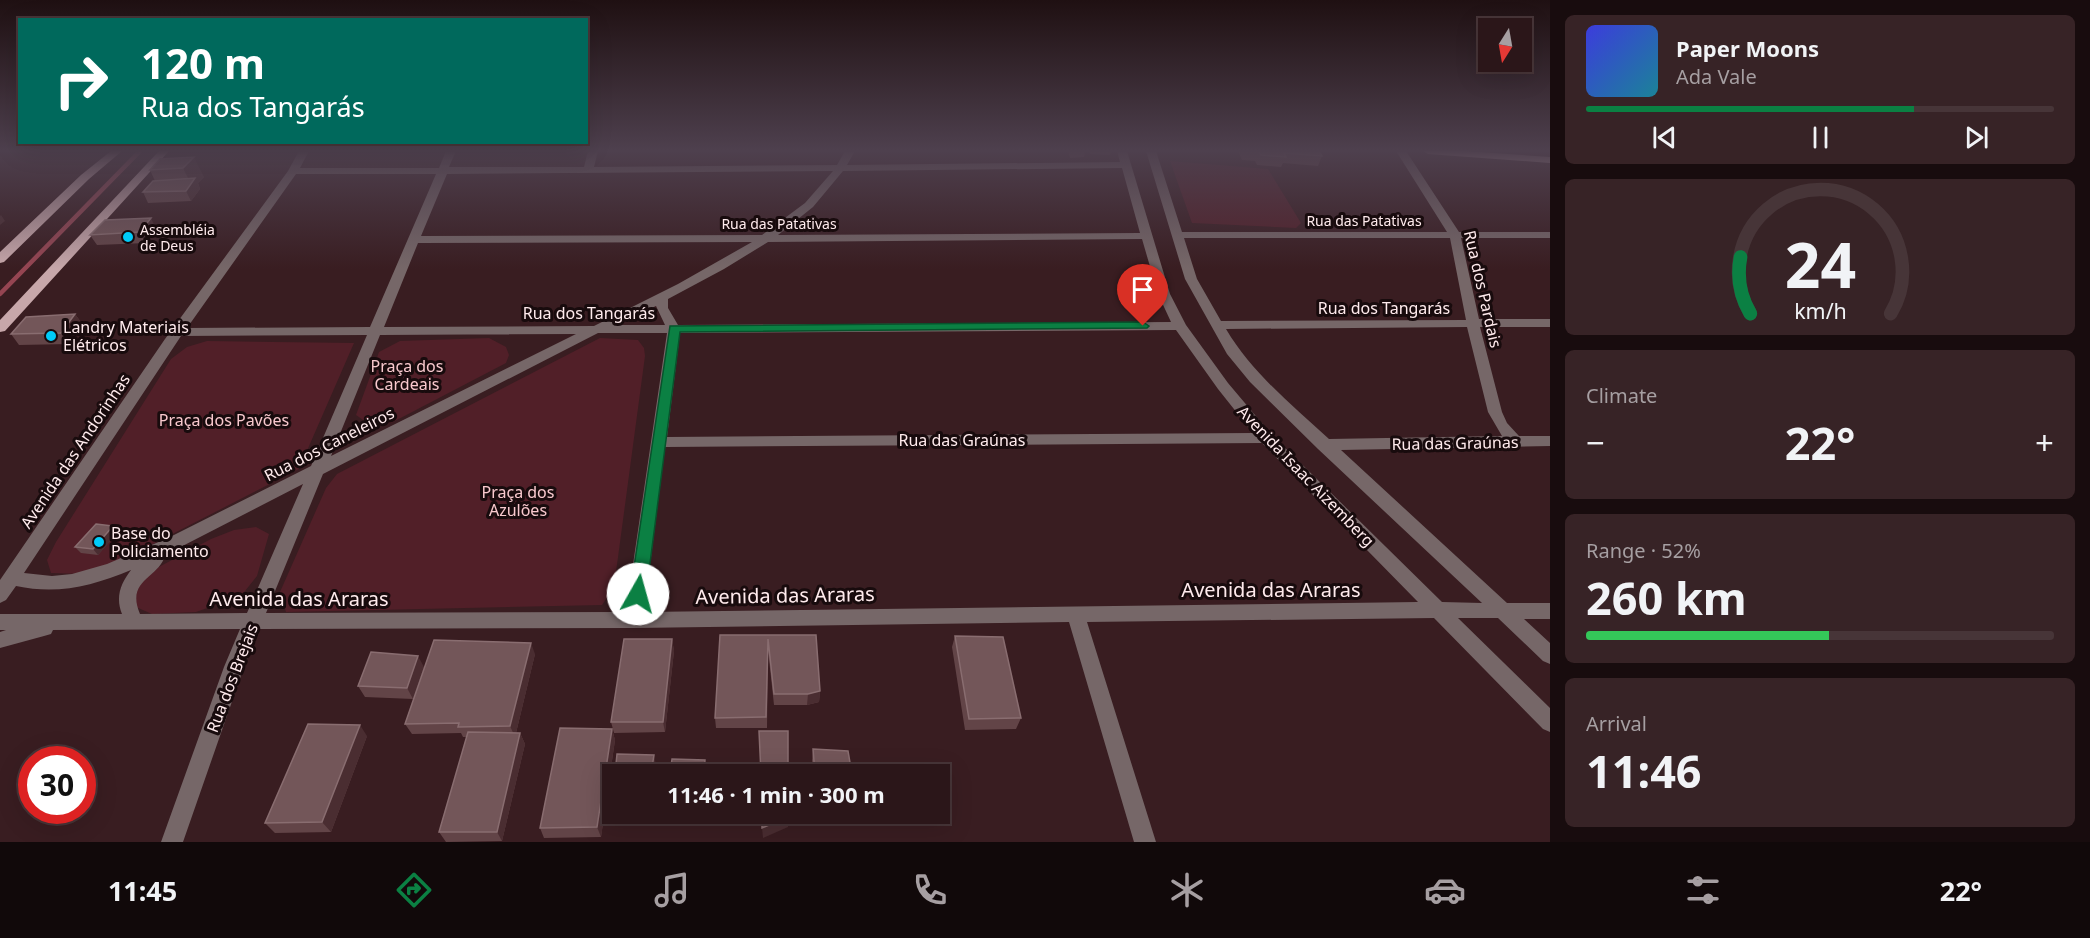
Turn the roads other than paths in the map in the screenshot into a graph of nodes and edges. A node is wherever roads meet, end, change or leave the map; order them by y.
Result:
1 (71, 190) edge
2 (128, 190) edge
3 (279, 190) edge
4 (435, 190) edge
5 (823, 190) edge
6 (1133, 190) edge
7 (1163, 190) edge
8 (1426, 190) edge
9 (1177, 235) junction
10 (1455, 235) junction
11 (1550, 235) edge
12 (1146, 236) junction
13 (766, 238) junction
14 (413, 240) junction
15 (0, 259) edge
16 (662, 296) junction
17 (1550, 323) edge
18 (1473, 324) junction
19 (1217, 325) junction
20 (1180, 326) junction
21 (0, 328) edge
22 (595, 329) junction
23 (674, 329) junction
24 (377, 330) junction
25 (178, 332) junction
26 (1266, 438) junction
27 (1550, 441) edge
28 (658, 442) junction
29 (1515, 442) junction
30 (1323, 445) junction
31 (317, 470) junction
32 (165, 549) junction
33 (12, 578) junction
34 (0, 595) edge
35 (1436, 610) junction
36 (1503, 611) junction
37 (1550, 611) edge
38 (1075, 613) junction
39 (134, 620) junction
40 (254, 620) junction
41 (634, 620) junction
42 (82, 621) junction
43 (0, 622) edge
44 (0, 640) edge
45 (1550, 655) edge
46 (1550, 722) edge
47 (172, 842) edge
48 (1145, 842) edge

1 - 15 main road
2 - 21 main road
3 - 25 street, Avenida das Andorinhas
4 - 14 street, Rua dos Brejais
5 - 13 street, Rua dos Caneleiros
6 - 12 street, Avenida Isaac Aizemberg
7 - 9 street, Avenida Isaac Aizemberg
8 - 10 street, Rua dos Pardais
9 - 10 street, Rua das Patativas
9 - 19 street, Avenida Isaac Aizemberg
10 - 11 street, Rua das Patativas
10 - 18 street, Rua dos Pardais
12 - 13 street, Rua das Patativas
12 - 20 street, Avenida Isaac Aizemberg
13 - 14 street, Rua das Patativas
13 - 16 street, Rua dos Caneleiros
14 - 24 street, Rua dos Brejais
16 - 22 street, Rua dos Caneleiros
16 - 23 street
17 - 18 street, Rua dos Tangarás
18 - 19 street, Rua dos Tangarás
18 - 29 street, Rua dos Pardais
19 - 30 street, Avenida Isaac Aizemberg
20 - 23 street, Rua dos Tangarás
20 - 26 street, Avenida Isaac Aizemberg
22 - 23 street, Rua dos Tangarás
22 - 24 street, Rua dos Tangarás
22 - 31 street, Rua dos Caneleiros
23 - 28 street
24 - 25 street, Rua dos Tangarás
24 - 31 street, Rua dos Brejais
25 - 33 street, Avenida das Andorinhas
26 - 28 street, Rua das Graúnas
26 - 35 street, Avenida Isaac Aizemberg
27 - 29 street, Rua das Graúnas
28 - 41 street
29 - 30 street, Rua das Graúnas
30 - 36 street, Avenida Isaac Aizemberg
31 - 32 street, Rua dos Caneleiros
31 - 40 street, Rua dos Brejais
32 - 33 street, Rua dos Caneleiros
32 - 39 street
33 - 34 street, Avenida das Andorinhas
35 - 36 street, Avenida das Araras
35 - 38 street, Avenida das Araras
35 - 46 street, Avenida Isaac Aizemberg
36 - 37 street
36 - 45 street, Avenida Isaac Aizemberg
38 - 41 street, Avenida das Araras
38 - 48 street
39 - 40 street, Avenida das Araras
39 - 42 street, Avenida das Araras
40 - 41 street, Avenida das Araras
40 - 47 street, Rua dos Brejais
42 - 43 street, Avenida das Araras
42 - 44 street, Avenida das Araras

